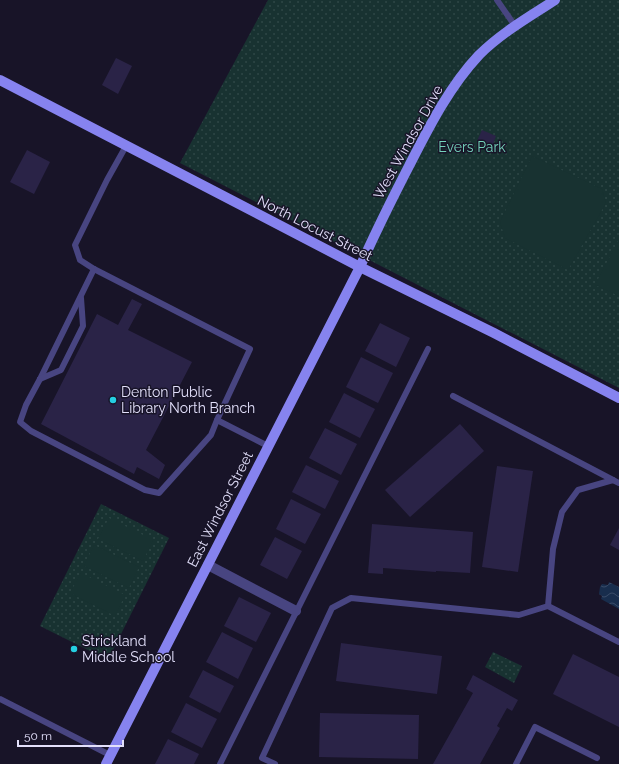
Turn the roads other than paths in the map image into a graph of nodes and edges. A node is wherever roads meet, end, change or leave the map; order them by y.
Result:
1 (497, 0) edge
2 (555, 0) edge
3 (515, 26) junction
4 (0, 80) edge
5 (126, 146) junction
6 (360, 267) junction
7 (94, 269) junction
8 (81, 297) junction
9 (428, 349) dead end
10 (40, 378) junction
11 (453, 396) dead end
12 (619, 398) edge
13 (217, 420) junction
14 (268, 446) junction
15 (616, 482) edge
16 (208, 565) junction
17 (548, 606) junction
18 (296, 611) junction
19 (619, 642) edge
20 (0, 698) edge
21 (597, 758) dead end
22 (108, 759) edge
23 (220, 764) edge
24 (275, 764) edge
25 (516, 764) edge

1 - 3 lane
2 - 3 street, West Windsor Drive
3 - 6 street, West Windsor Drive
4 - 5 street, North Locust Street
5 - 6 street, North Locust Street
5 - 7 lane
6 - 12 street, North Locust Street
6 - 14 street, East Windsor Street
7 - 8 lane
7 - 13 lane
8 - 10 lane
8 - 10 lane
9 - 18 lane
10 - 13 lane
11 - 15 lane
13 - 14 lane
14 - 16 street, East Windsor Street
15 - 17 lane
16 - 18 street
16 - 22 street, East Windsor Street
17 - 19 lane
17 - 24 lane
18 - 23 lane
20 - 22 lane
21 - 25 lane

